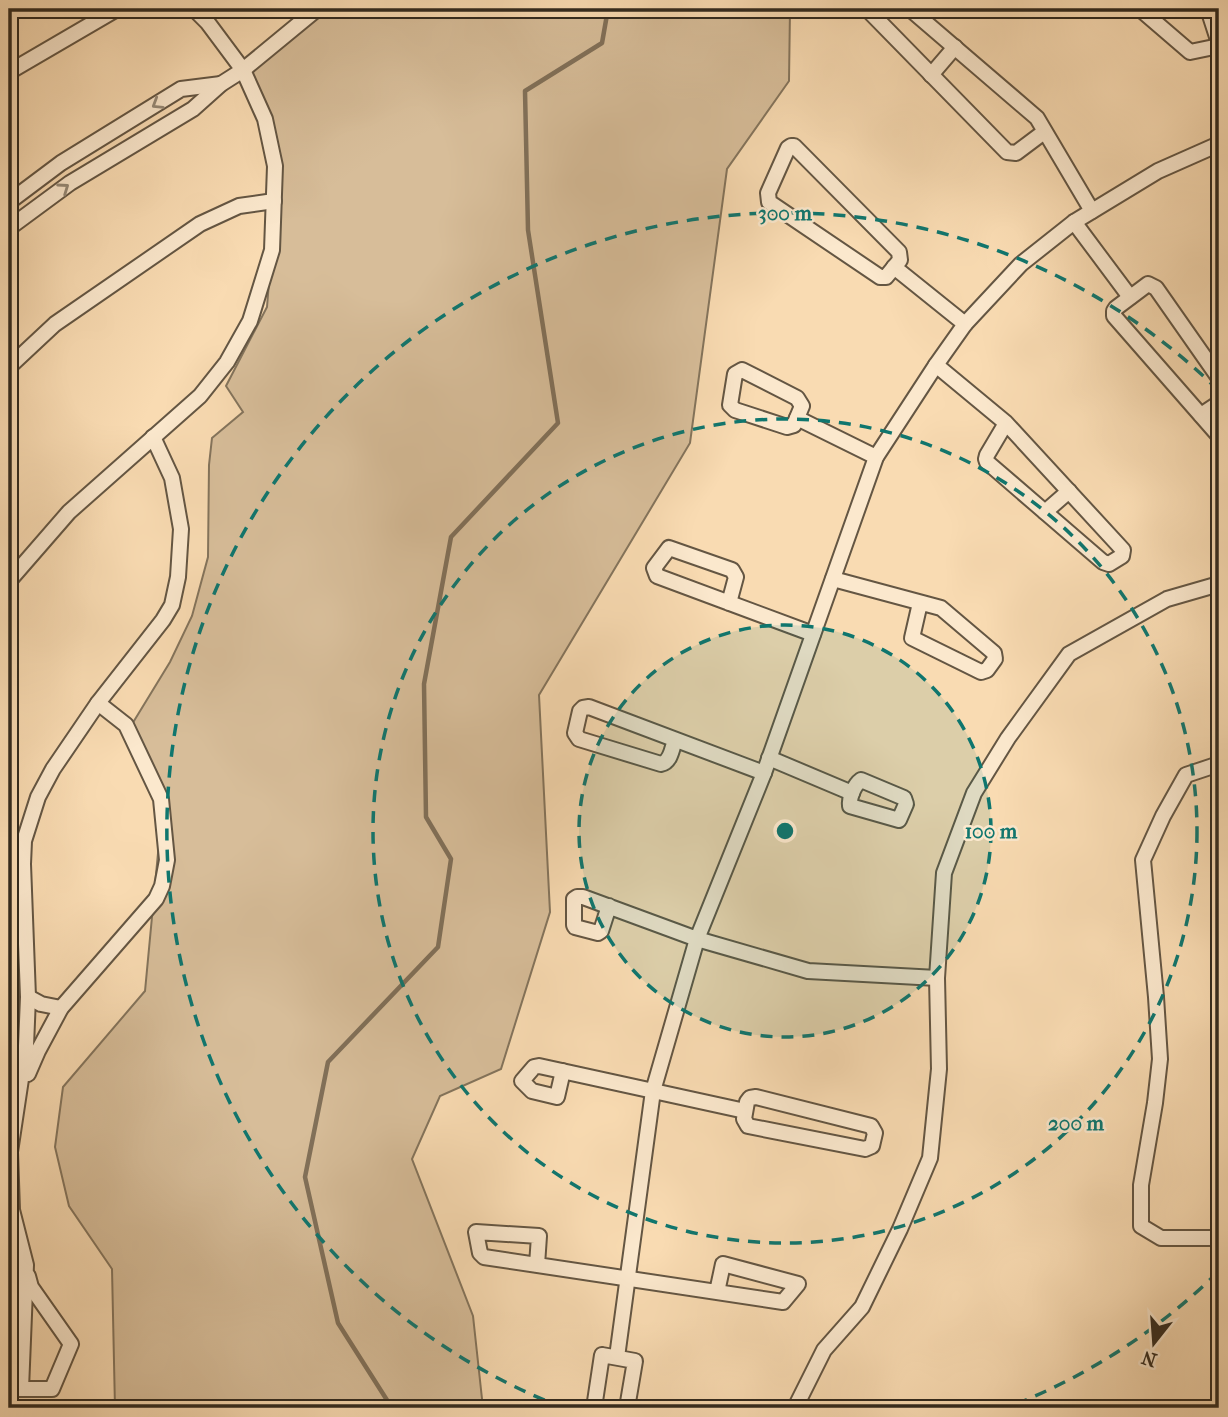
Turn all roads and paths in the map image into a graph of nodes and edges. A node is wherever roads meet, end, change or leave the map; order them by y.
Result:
1 (117, 9) edge
2 (194, 9) edge
3 (317, 9) edge
4 (867, 9) edge
5 (911, 9) edge
6 (1140, 9) edge
7 (1208, 9) edge
8 (1219, 44) edge
9 (955, 47) junction
10 (243, 70) junction
11 (9, 72) edge
12 (932, 75) junction
13 (221, 84) junction
14 (1044, 132) junction
15 (1219, 144) edge
16 (274, 201) junction
17 (9, 202) edge
18 (1092, 211) junction
19 (1074, 222) junction
20 (9, 228) edge
21 (894, 267) junction
22 (1130, 297) junction
23 (965, 324) junction
24 (936, 365) junction
25 (9, 367) edge
26 (1219, 378) edge
27 (1219, 403) edge
28 (1201, 415) junction
29 (797, 418) junction
30 (1006, 423) junction
31 (1219, 436) edge
32 (153, 437) junction
33 (876, 457) junction
34 (1069, 491) junction
35 (1045, 512) junction
36 (833, 579) junction
37 (9, 582) edge
38 (1219, 584) edge
39 (729, 603) junction
40 (920, 603) junction
41 (813, 634) junction
42 (98, 703) junction
43 (675, 740) junction
44 (1219, 764) edge
45 (766, 765) junction
46 (852, 793) dead end
47 (609, 906) dead end
48 (697, 939) junction
49 (937, 978) junction
50 (28, 997) junction
51 (61, 1008) junction
52 (563, 1071) dead end
53 (653, 1091) junction
54 (20, 1095) junction
55 (745, 1111) junction
56 (1219, 1238) edge
57 (26, 1265) junction
58 (537, 1265) dead end
59 (629, 1278) junction
60 (718, 1292) junction
61 (617, 1357) junction
62 (15, 1389) edge
63 (594, 1408) edge
64 (627, 1408) edge
65 (795, 1408) edge

1 - 11 street
2 - 10 street
3 - 10 street
4 - 12 street
5 - 9 street
6 - 8 street
7 - 8 street
9 - 12 street
9 - 14 street
10 - 13 street
10 - 16 street
12 - 14 street
13 -> 17 street
20 -> 13 street
14 - 18 street
15 - 18 street
16 - 25 street
16 - 32 street
18 - 19 street
19 - 22 street
19 - 23 street
21 - 21 street
21 - 23 street
22 - 26 street
22 - 28 street
23 - 24 street
24 - 30 street
24 - 33 street
27 - 28 street
28 - 31 street
29 - 29 street
29 - 33 street
30 - 34 street
30 - 35 street
32 - 37 street
32 - 42 street
33 - 36 street
34 - 35 street
34 - 35 street
36 - 40 street
36 - 41 street
38 - 49 street
39 - 39 street
39 - 41 street
40 - 40 street
41 - 45 street
42 - 50 street
42 - 51 street
43 - 43 street
43 - 45 street
44 - 56 street
45 - 46 street
45 - 48 street
47 - 48 street
48 - 49 street
48 - 53 street
49 - 65 street
50 - 51 street
50 - 54 street
51 - 54 street
52 - 53 street
53 - 55 street
53 - 59 street
54 - 57 street
55 - 55 street
57 - 62 street
57 - 62 street
58 - 59 street
59 - 60 street
59 - 61 street
60 - 60 street
61 - 63 street
61 - 64 street

